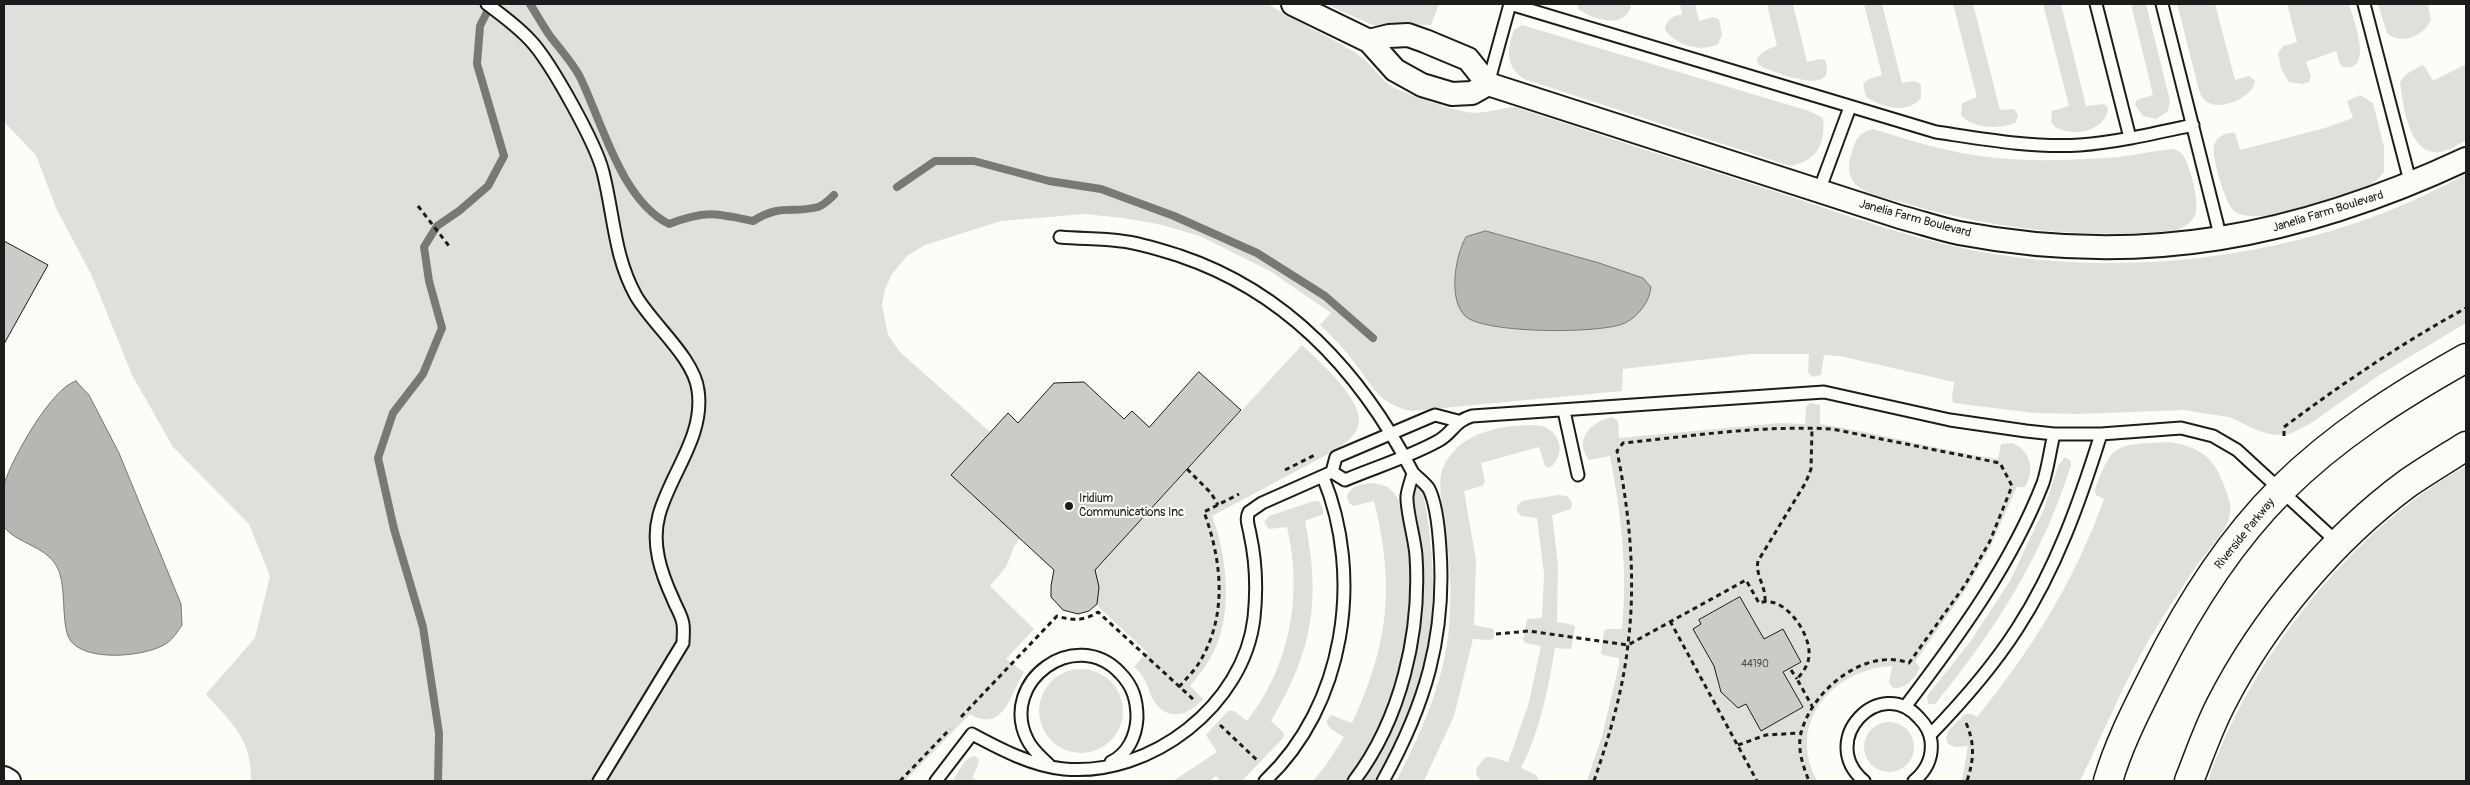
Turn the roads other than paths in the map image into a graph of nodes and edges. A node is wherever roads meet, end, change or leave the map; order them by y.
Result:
1 (487, 4) edge
2 (1294, 4) edge
3 (2096, 4) edge
4 (2162, 4) edge
5 (2364, 4) edge
6 (1369, 41) junction
7 (1488, 84) junction
8 (1850, 107) junction
9 (2193, 126) junction
10 (2130, 138) junction
11 (2466, 159) edge
12 (2411, 185) junction
13 (1819, 191) junction
14 (1060, 238) dead end
15 (2222, 239) junction
16 (2466, 358) edge
17 (1564, 411) junction
18 (1458, 421) junction
19 (1389, 433) junction
20 (2054, 434) junction
21 (2101, 434) junction
22 (2466, 446) edge
23 (1403, 456) junction
24 (1413, 473) junction
25 (1328, 474) junction
26 (1578, 475) dead end
27 (2281, 490) junction
28 (2338, 543) junction
29 (1905, 707) junction
30 (1930, 734) junction
31 (1050, 767) junction
32 (1101, 767) junction
33 (1082, 769) junction
34 (4, 778) edge
35 (1269, 778) edge
36 (10, 781) edge
37 (599, 781) edge
38 (936, 781) edge
39 (1082, 781) edge
40 (1354, 781) edge
41 (1382, 781) edge
42 (1864, 781) edge
43 (1914, 781) edge
44 (2108, 781) edge
45 (2188, 781) edge

1 - 37 lane
2 - 6 street
3 - 10 lane
4 - 9 lane
5 - 12 lane
6 - 7 street
6 - 7 street
7 - 8 lane
7 - 13 street, Janelia Farm Boulevard
8 - 10 lane
8 - 13 lane
9 - 10 lane
9 - 15 lane
11 - 12 street, Janelia Farm Boulevard
12 - 15 street, Janelia Farm Boulevard
13 - 15 street, Janelia Farm Boulevard
14 - 19 lane
16 - 27 main road, Riverside Parkway
17 - 18 lane
17 - 20 lane
17 - 26 lane
18 - 19 lane
18 - 23 lane
19 - 23 lane
19 - 25 lane
20 - 21 lane
20 - 29 lane
21 - 27 lane
21 - 30 lane
22 - 28 main road
23 - 24 lane
23 - 25 lane
24 - 40 lane
24 - 41 lane
25 - 32 lane
25 - 35 lane
27 - 28 lane
27 - 44 main road, Riverside Parkway
28 - 45 main road
29 - 30 lane
29 - 42 lane
30 - 43 lane
31 - 32 lane
31 - 33 lane
31 - 38 lane
32 - 33 lane
33 - 39 lane
34 - 36 street

